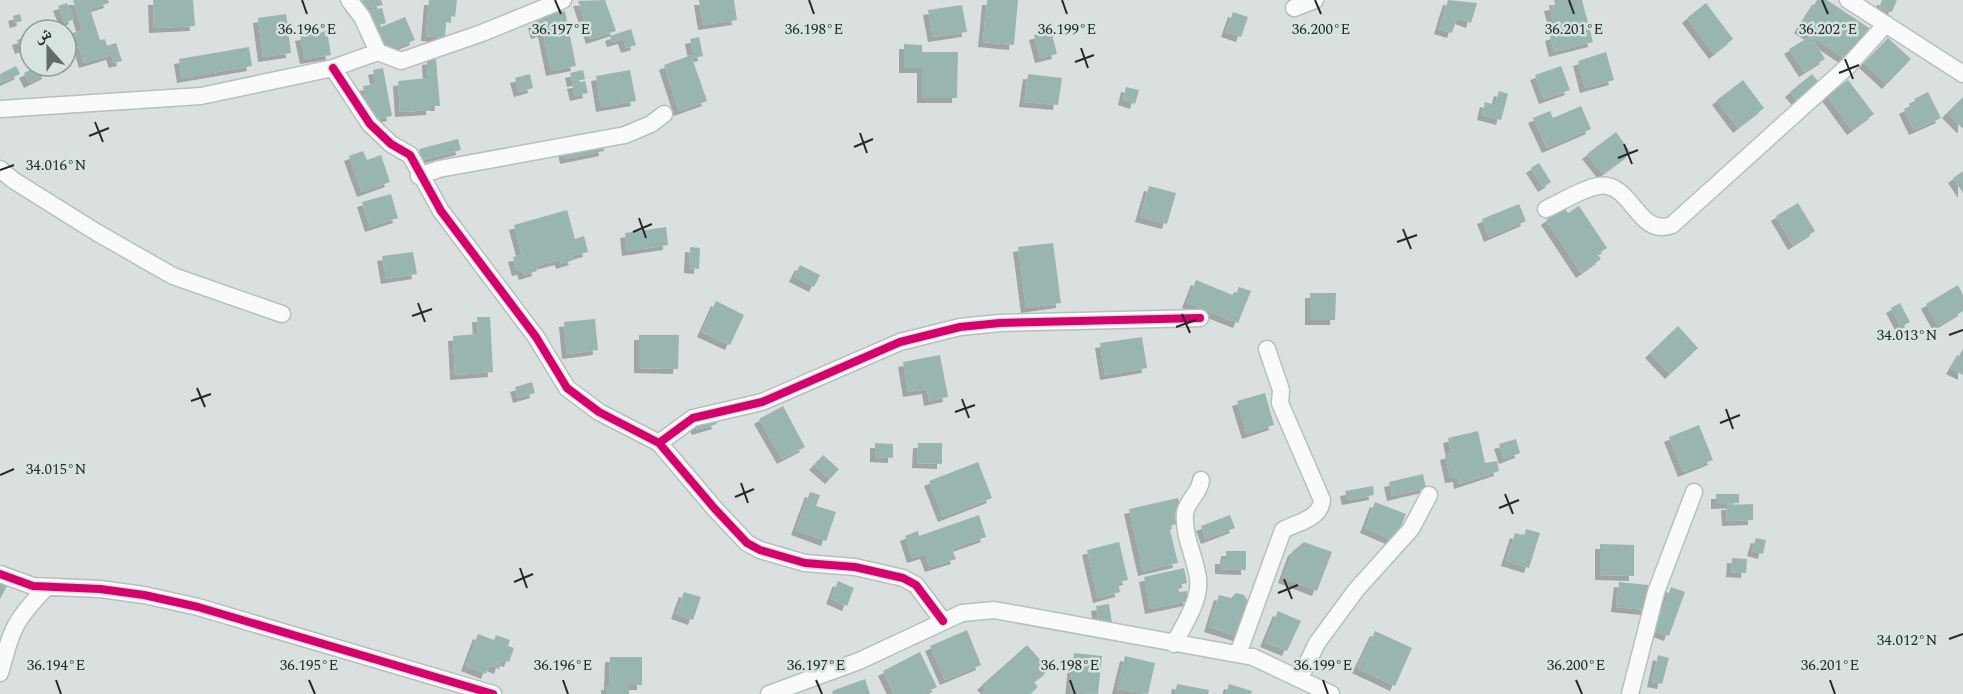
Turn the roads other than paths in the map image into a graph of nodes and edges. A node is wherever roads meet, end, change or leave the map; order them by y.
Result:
1 (349, 0) edge
2 (563, 0) edge
3 (1315, 0) edge
4 (1848, 0) edge
5 (1294, 8) dead end
6 (1886, 24) junction
7 (378, 52) junction
8 (333, 68) junction
9 (1963, 74) edge
10 (0, 109) edge
11 (664, 114) dead end
12 (0, 169) edge
13 (419, 176) junction
14 (1546, 209) dead end
15 (282, 314) dead end
16 (1200, 318) dead end
17 (1267, 349) dead end
18 (659, 443) junction
19 (1202, 480) dead end
20 (1694, 492) dead end
21 (1429, 495) dead end
22 (0, 574) edge
23 (46, 588) junction
24 (943, 621) junction
25 (1174, 644) junction
26 (1238, 654) junction
27 (0, 673) edge
28 (1300, 678) junction
29 (493, 694) edge
30 (769, 694) edge
31 (1331, 694) edge
32 (1630, 694) edge

1 - 7 street
2 - 7 street
3 - 5 street
4 - 6 street
6 - 9 street
6 - 14 street
7 - 8 street
8 - 10 street
8 - 13 street
11 - 13 street
12 - 15 street
13 - 18 street
16 - 18 street
17 - 26 street
18 - 24 street
19 - 25 street
20 - 32 street
21 - 28 street
22 - 23 street
23 - 27 street
23 - 29 street
24 - 25 street
24 - 30 street
25 - 26 street
26 - 28 street
28 - 31 street

